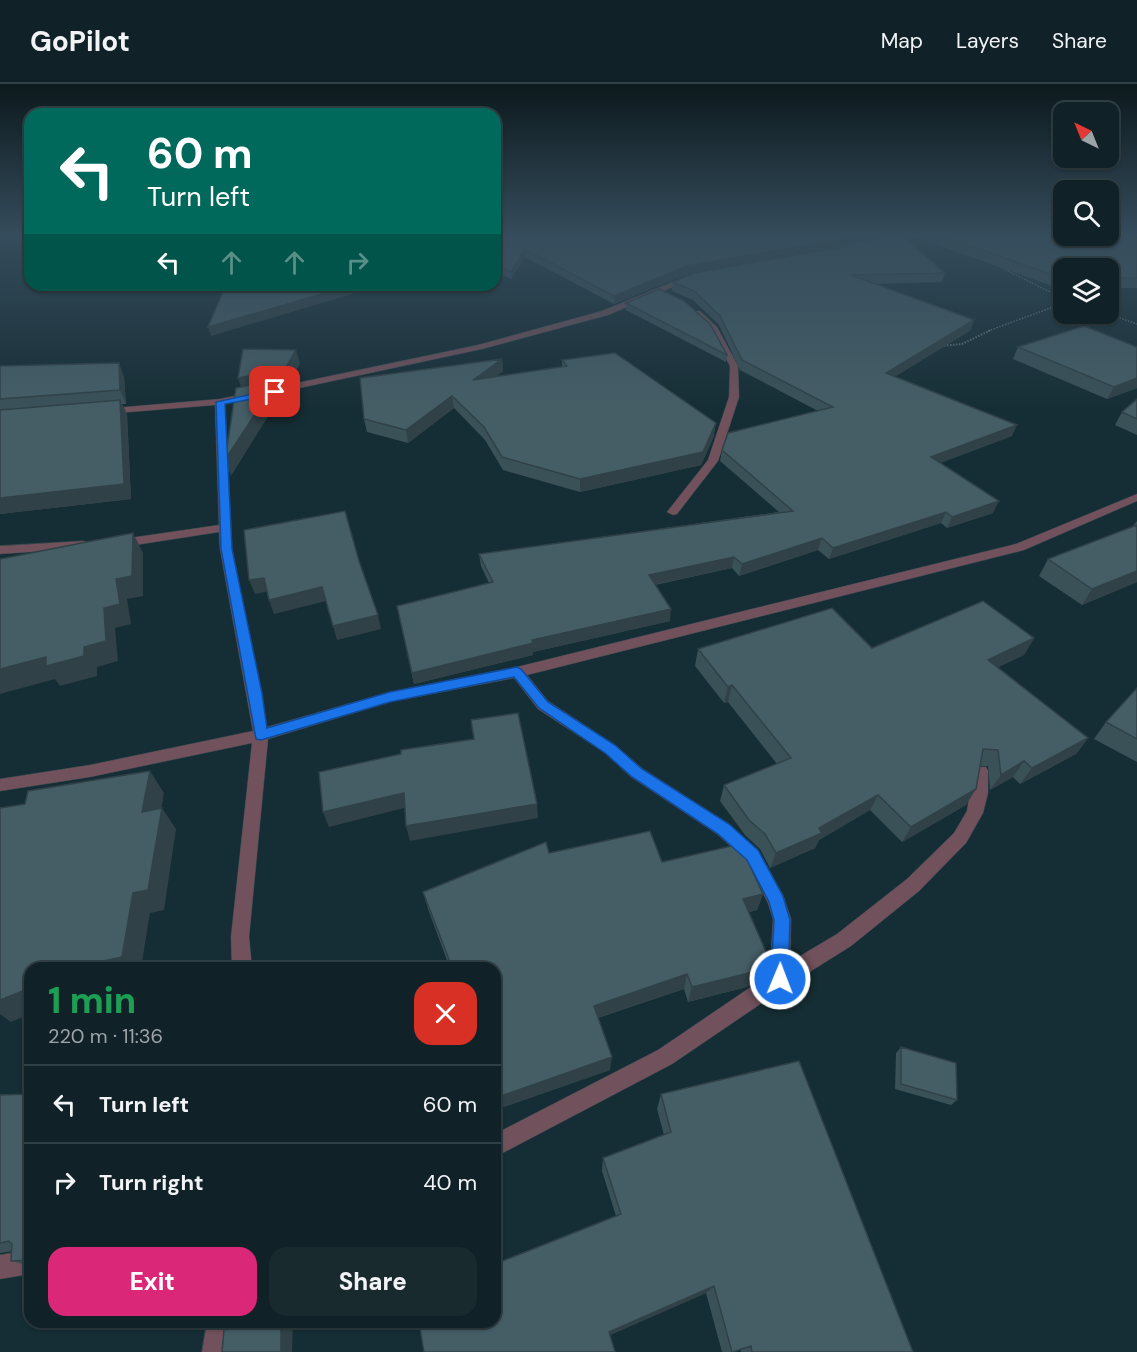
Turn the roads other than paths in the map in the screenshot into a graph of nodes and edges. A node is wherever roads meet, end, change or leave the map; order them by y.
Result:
1 (655, 293) edge
2 (665, 293) edge
3 (674, 297) edge
4 (688, 304) edge
5 (220, 402) junction
6 (91, 412) edge
7 (1137, 497) edge
8 (674, 512) dead end
9 (226, 527) junction
10 (0, 550) edge
11 (517, 672) junction
12 (261, 735) junction
13 (980, 771) edge
14 (0, 785) edge
15 (242, 962) edge
16 (780, 979) junction
17 (501, 1143) edge
18 (24, 1263) edge
19 (0, 1267) edge
20 (219, 1328) edge
21 (215, 1352) edge

1 - 5 street
2 - 3 street
4 - 8 street
5 - 6 street
5 - 9 street
7 - 11 street
9 - 10 street
9 - 12 street
11 - 12 street
11 - 16 street
12 - 14 street
12 - 15 street
13 - 16 street
16 - 17 street
18 - 19 street
20 - 21 street

